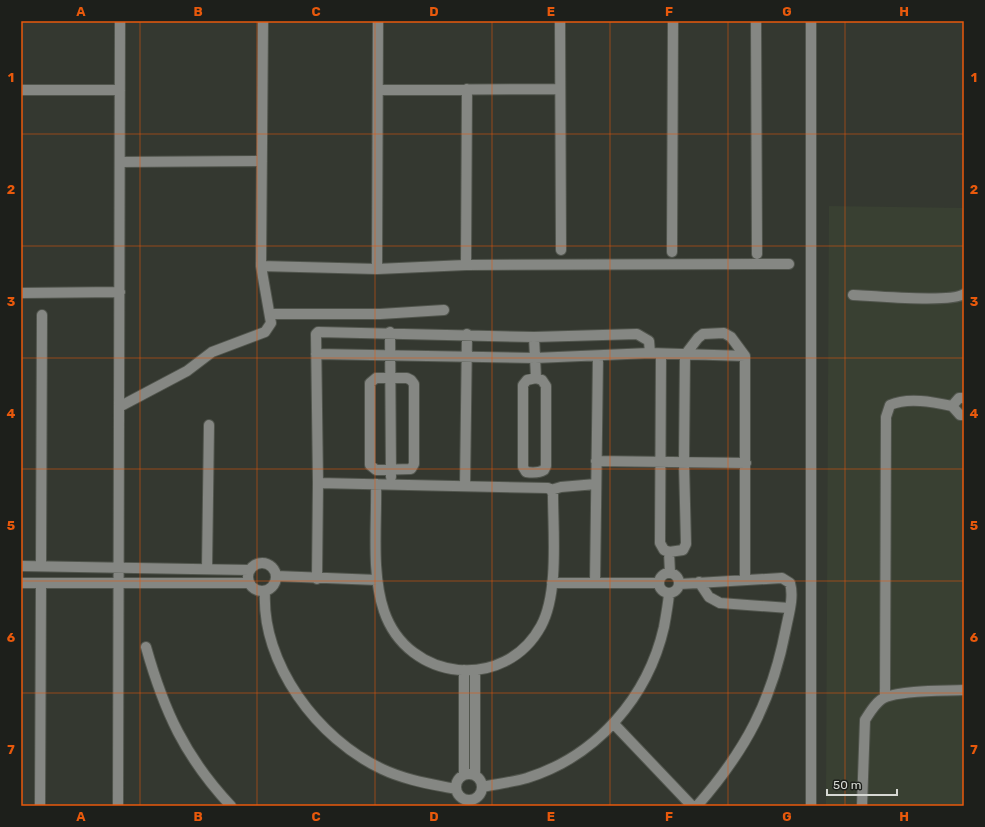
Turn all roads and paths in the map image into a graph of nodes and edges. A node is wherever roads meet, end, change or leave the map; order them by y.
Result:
1 (120, 21) edge
2 (264, 21) edge
3 (378, 21) edge
4 (560, 21) edge
5 (673, 21) edge
6 (756, 21) edge
7 (811, 21) edge
8 (467, 89) junction
9 (560, 89) junction
10 (21, 90) edge
11 (120, 90) junction
12 (378, 90) junction
13 (262, 161) junction
14 (120, 162) junction
15 (561, 250) dead end
16 (672, 252) dead end
17 (757, 254) dead end
18 (789, 264) dead end
19 (466, 265) junction
20 (261, 266) junction
21 (377, 269) junction
22 (120, 292) junction
23 (21, 293) edge
24 (964, 294) edge
25 (853, 295) dead end
26 (444, 310) dead end
27 (271, 314) junction
28 (42, 315) dead end
29 (390, 332) junction
30 (467, 334) junction
31 (534, 336) junction
32 (650, 353) junction
33 (316, 354) junction
34 (661, 354) junction
35 (391, 355) junction
36 (685, 355) junction
37 (467, 356) junction
38 (598, 356) junction
39 (746, 356) junction
40 (535, 358) junction
41 (392, 378) junction
42 (536, 378) junction
43 (964, 398) edge
44 (952, 406) junction
45 (119, 407) junction
46 (964, 415) edge
47 (209, 425) dead end
48 (596, 462) junction
49 (661, 462) junction
50 (684, 462) junction
51 (746, 463) junction
52 (391, 470) junction
53 (532, 473) junction
54 (318, 483) junction
55 (376, 484) junction
56 (391, 484) junction
57 (596, 484) junction
58 (465, 486) junction
59 (534, 488) junction
60 (551, 490) junction
61 (669, 552) junction
62 (21, 566) edge
63 (41, 566) junction
64 (65, 567) junction
65 (119, 567) junction
66 (207, 569) junction
67 (249, 570) junction
68 (670, 573) junction
69 (276, 576) junction
70 (317, 579) junction
71 (745, 579) junction
72 (377, 580) junction
73 (699, 582) junction
74 (21, 583) edge
75 (249, 583) junction
76 (552, 583) junction
77 (595, 583) junction
78 (659, 583) junction
79 (41, 584) junction
80 (64, 584) junction
81 (119, 584) junction
82 (680, 584) junction
83 (266, 591) junction
84 (669, 594) junction
85 (789, 608) junction
86 (146, 647) dead end
87 (464, 670) junction
88 (475, 670) junction
89 (964, 690) edge
90 (885, 697) junction
91 (614, 724) junction
92 (464, 775) junction
93 (475, 775) junction
94 (482, 786) junction
95 (458, 797) edge
96 (478, 802) edge
97 (40, 806) edge
98 (118, 806) edge
99 (231, 806) edge
100 (692, 806) edge
101 (697, 806) edge
102 (810, 806) edge
103 (862, 806) edge

1 - 11 street
2 - 13 street
3 - 12 street
4 - 9 street
5 - 16 street
6 - 17 street
7 - 102 street
8 - 9 street
8 - 12 street
8 - 19 street
9 - 15 street
10 - 11 street
11 - 14 street
12 - 21 street
13 - 14 street
13 - 20 street
14 - 22 street
18 - 19 street
19 - 21 street
20 - 21 street
20 - 27 street
22 - 23 street
22 - 45 street
24 - 25 street
26 - 27 street
27 - 45 street
28 - 63 street
29 - 30 street
29 - 33 street
29 - 35 street
30 - 31 street
30 - 37 street
31 - 32 street
31 - 40 street
32 - 34 street
32 - 38 street
33 - 35 street
33 - 54 street
34 - 36 street
34 - 49 street
35 - 37 street
35 - 41 street
36 - 39 street
36 - 39 street
36 - 50 street
37 - 40 street
37 - 58 street
38 - 40 street
38 - 48 street
39 - 51 street
40 - 42 street
41 - 52 street
41 - 52 street
41 - 52 street
42 - 53 street
42 - 53 street
43 - 44 street
44 - 46 street
44 - 90 street
45 - 65 street
47 - 66 street
48 - 49 street
48 - 57 street
49 - 50 street
49 - 61 street
50 - 51 street
50 - 61 street
51 - 71 street
52 - 56 street
53 - 59 street
54 - 55 street
54 - 70 street
55 - 56 street
55 - 72 street
56 - 58 street
57 - 60 street
57 - 77 street
58 - 59 street
59 - 60 street
60 - 76 street
61 - 68 street
62 - 63 street
63 - 64 street
64 - 65 street
64 - 80 street
65 - 66 street
65 - 81 street
66 - 67 street
67 - 69 street
67 - 75 street
68 - 78 street
68 - 82 street
69 - 70 street
69 - 83 street
70 - 72 street
71 - 73 street
71 - 85 street
72 - 87 street
73 - 82 street
73 - 85 street
74 - 79 street
75 - 81 street
75 - 83 street
76 - 77 street
76 - 88 street
77 - 78 street
78 - 84 street
79 - 80 street
79 - 97 street
80 - 81 street
81 - 98 street
82 - 84 street
83 - 95 street
84 - 91 street
85 - 101 street
86 - 99 street
87 - 88 street
87 - 92 street
88 - 93 street
89 - 90 street
90 - 103 street
91 - 94 street
91 - 100 street
92 - 93 street
92 - 95 street
93 - 94 street
94 - 96 street
95 - 96 street

